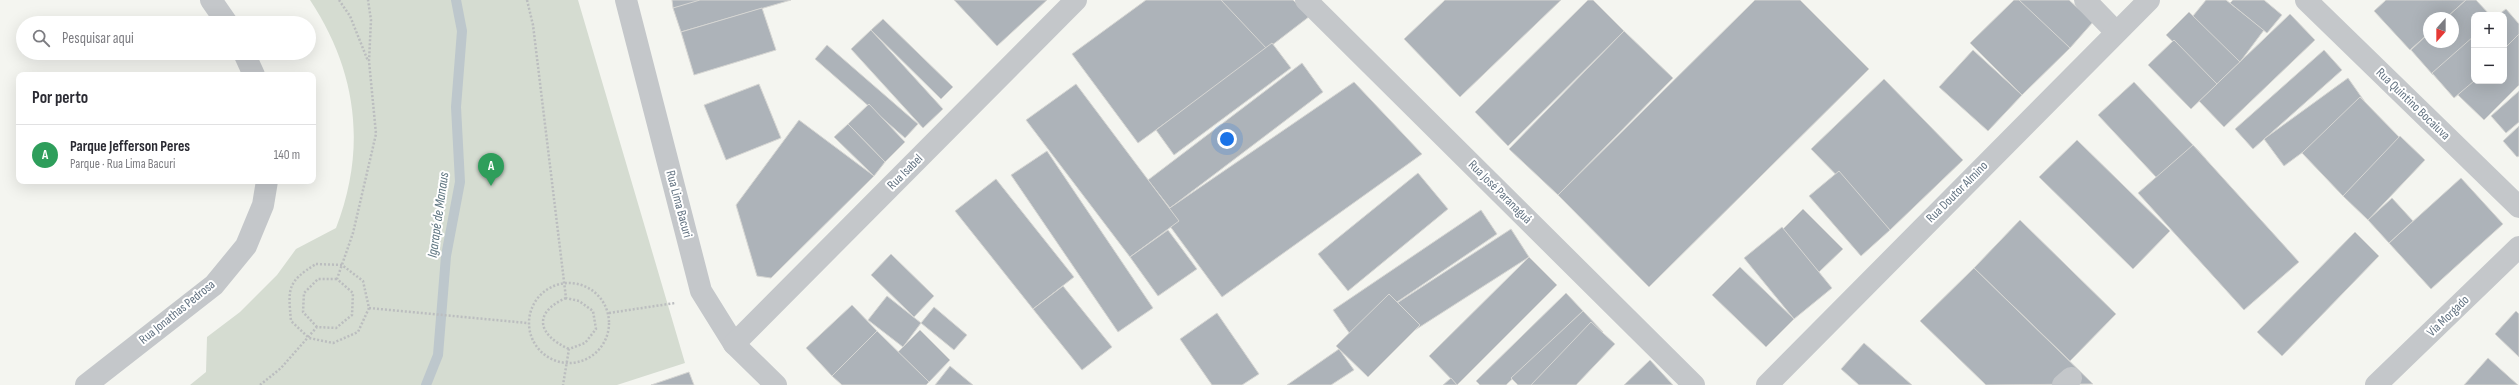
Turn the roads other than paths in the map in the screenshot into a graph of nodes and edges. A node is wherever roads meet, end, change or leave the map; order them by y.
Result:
1 (211, 0) edge
2 (626, 0) edge
3 (1076, 0) edge
4 (1306, 0) edge
5 (2085, 0) edge
6 (2149, 0) edge
7 (2313, 2) edge
8 (222, 16) edge
9 (2116, 32) junction
10 (247, 60) edge
11 (253, 72) edge
12 (266, 184) edge
13 (2519, 207) edge
14 (2519, 247) edge
15 (734, 344) junction
16 (86, 385) edge
17 (776, 385) edge
18 (1694, 385) edge
19 (1766, 385) edge
20 (2376, 385) edge

1 - 8 street
2 - 15 street, Rua Lima Bacuri
3 - 15 street, Rua Isabel
4 - 18 street, Rua José Paranaguá
5 - 9 street
6 - 9 street, Rua Doutor Almino
7 - 13 street, Rua Quintino Bocaiuva
9 - 19 street, Rua Doutor Almino
10 - 11 street
12 - 16 street, Rua Jonathas Pedrosa
14 - 20 street, Via Morgado
15 - 17 street, Rua Lima Bacuri

